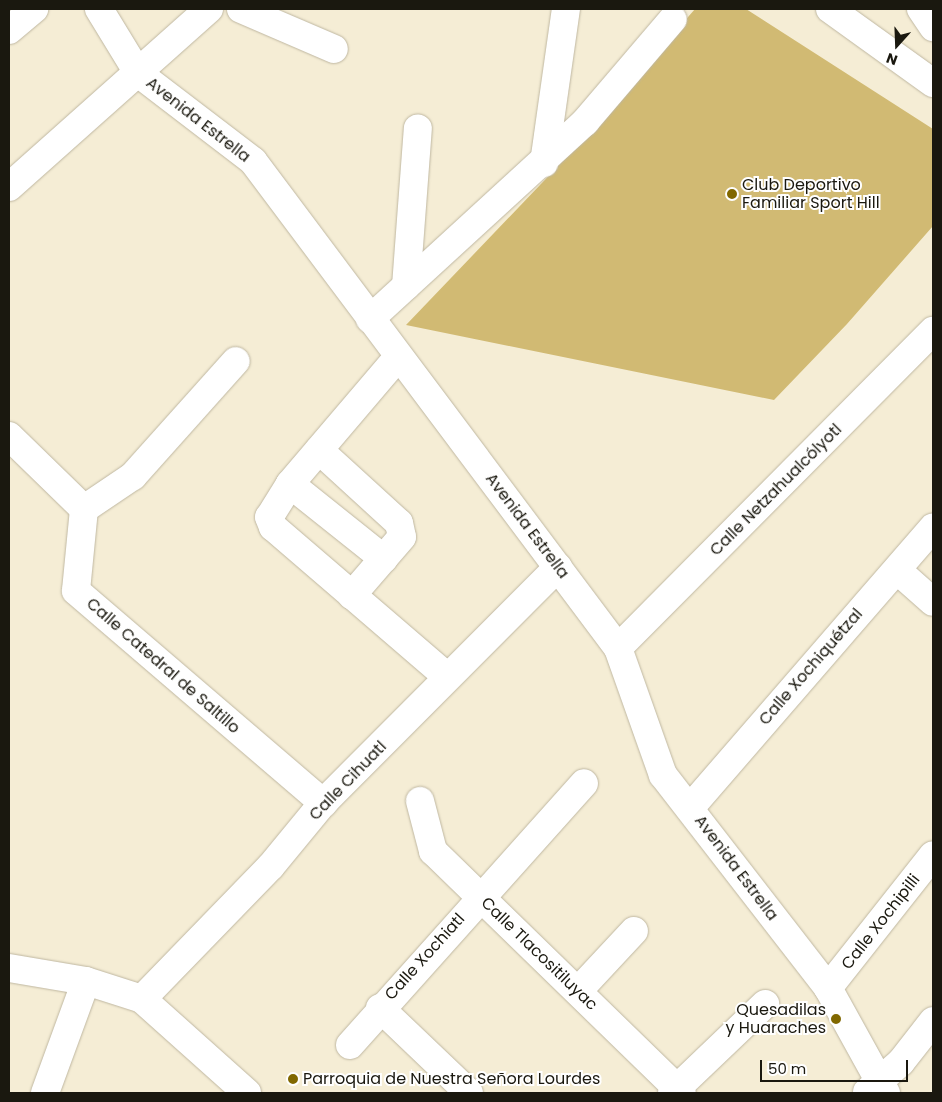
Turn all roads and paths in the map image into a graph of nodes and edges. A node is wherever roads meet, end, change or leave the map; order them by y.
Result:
1 (34, 9) edge
2 (99, 9) edge
3 (209, 9) edge
4 (241, 9) edge
5 (566, 9) edge
6 (830, 9) edge
7 (921, 9) edge
8 (673, 18) dead end
9 (933, 27) edge
10 (9, 30) edge
11 (334, 49) dead end
12 (138, 73) junction
13 (933, 83) edge
14 (418, 128) dead end
15 (544, 163) junction
16 (9, 187) edge
17 (406, 286) junction
18 (370, 319) junction
19 (933, 330) edge
20 (398, 357) junction
21 (236, 361) dead end
22 (9, 436) edge
23 (319, 450) junction
24 (290, 484) junction
25 (84, 510) junction
26 (933, 527) edge
27 (384, 559) junction
28 (558, 567) junction
29 (897, 570) junction
30 (352, 594) junction
31 (933, 602) edge
32 (618, 648) junction
33 (446, 676) junction
34 (584, 783) dead end
35 (420, 801) dead end
36 (323, 803) junction
37 (690, 808) junction
38 (933, 855) edge
39 (479, 897) junction
40 (634, 931) dead end
41 (9, 968) edge
42 (86, 981) junction
43 (828, 988) junction
44 (578, 991) junction
45 (142, 999) junction
46 (764, 1004) dead end
47 (380, 1008) junction
48 (933, 1021) edge
49 (350, 1045) dead end
50 (877, 1089) edge
51 (677, 1092) edge
52 (45, 1093) edge
53 (247, 1093) edge
54 (469, 1093) edge

1 - 10 street
2 - 12 street, Avenida Estrella
3 - 12 street
4 - 11 street
5 - 15 street
6 - 13 street
7 - 9 street
8 - 15 street
12 - 16 street
12 - 18 street, Avenida Estrella
14 - 17 street
15 - 17 street
17 - 18 street
18 - 20 street, Avenida Estrella
19 - 32 street, Calle Netzahualcólyotl
20 - 23 street
20 - 28 street, Avenida Estrella
21 - 25 street
22 - 25 street
23 - 24 street
23 - 27 street
24 - 27 street
24 - 30 street
25 - 36 street, Calle Catedral de Saltillo
26 - 29 street, Calle Xochiquétzal
27 - 30 street
28 - 32 street, Avenida Estrella
28 - 33 street, Calle Cihuatl
29 - 31 street
29 - 37 street, Calle Xochiquétzal
30 - 33 street
32 - 37 street, Avenida Estrella
33 - 36 street, Calle Cihuatl
34 - 39 street, Calle Xochiatl
35 - 39 street, Calle Tlacositiluyac
36 - 45 street, Calle Cihuatl
37 - 43 street, Avenida Estrella
38 - 43 street, Calle Xochipilli
39 - 44 street, Calle Tlacositiluyac
39 - 47 street, Calle Xochiatl
40 - 44 street
41 - 42 street
42 - 45 street
42 - 52 street
43 - 50 street, Avenida Estrella
44 - 51 street, Calle Tlacositiluyac
45 - 53 street
46 - 51 street
47 - 49 street, Calle Xochiatl
47 - 54 street
48 - 50 street

